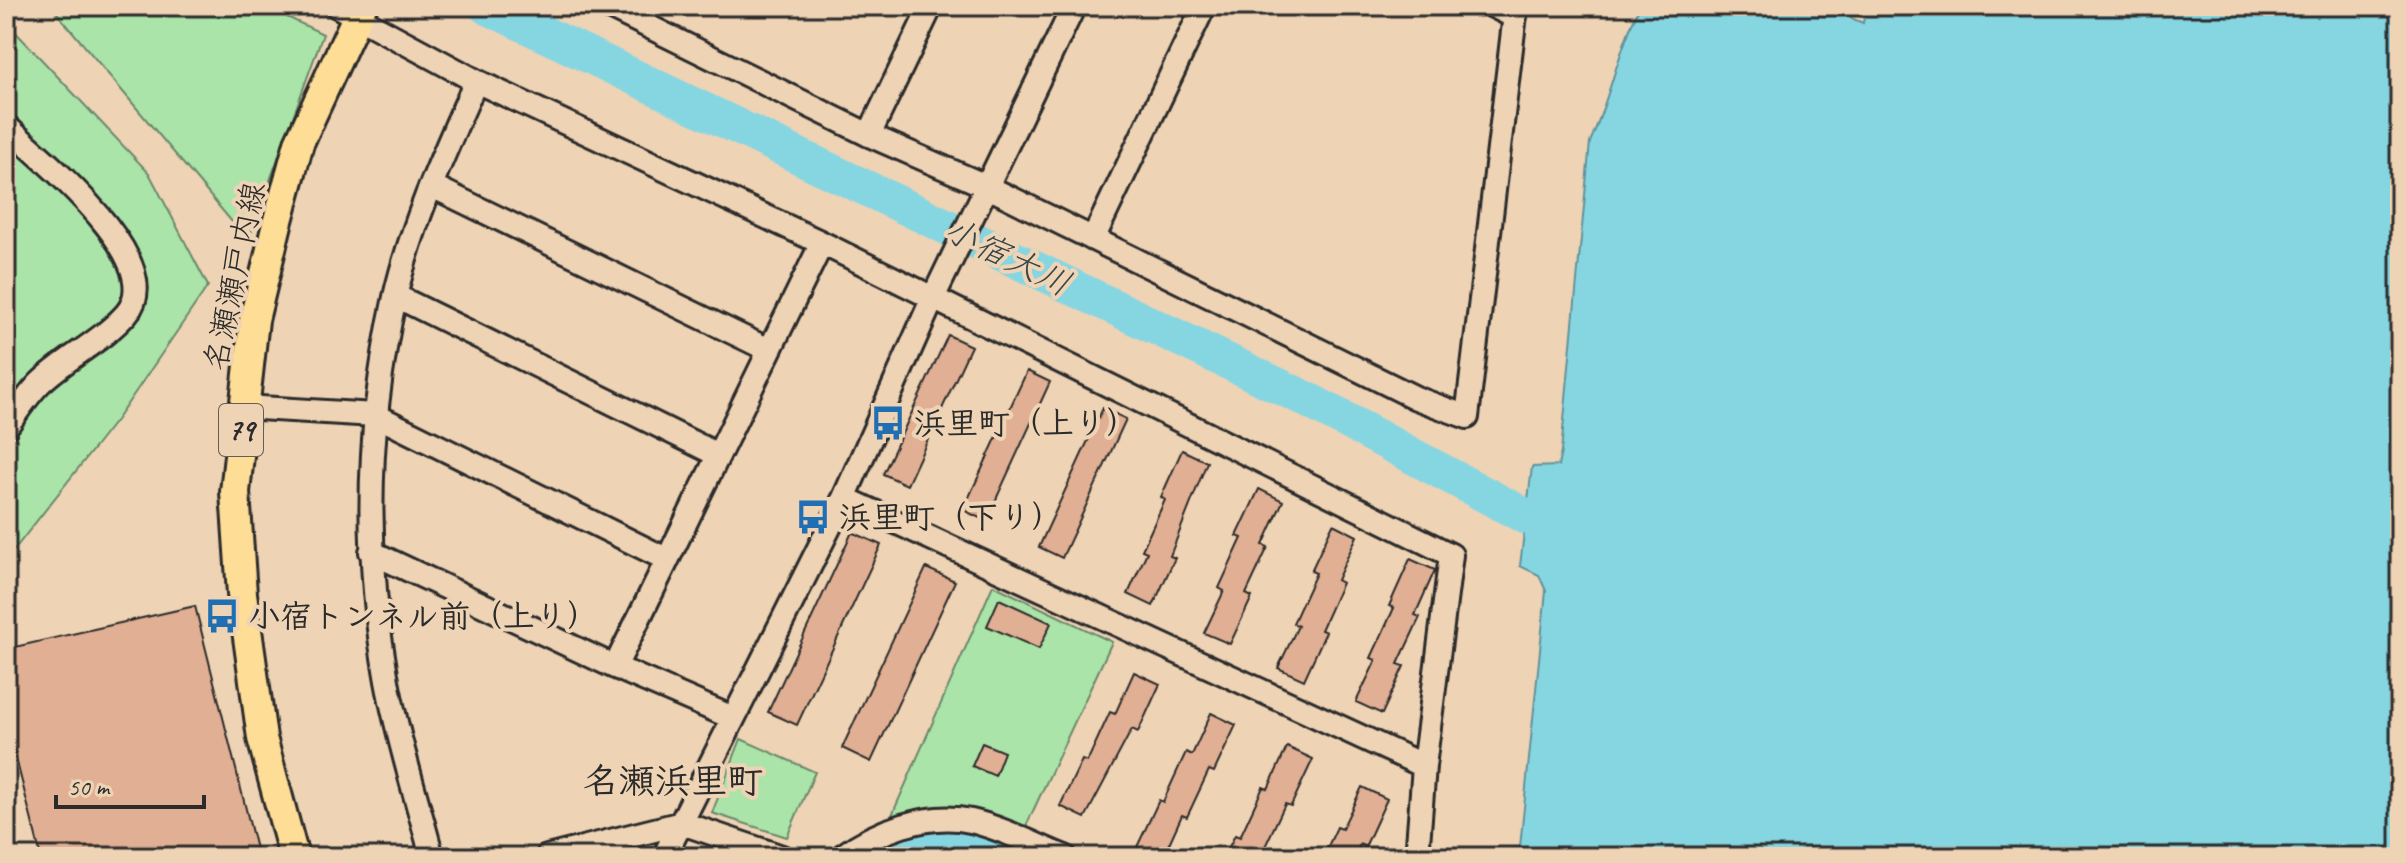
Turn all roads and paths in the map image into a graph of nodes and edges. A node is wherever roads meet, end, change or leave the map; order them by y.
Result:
1 (607, 6) edge
2 (931, 6) edge
3 (1074, 6) edge
4 (1204, 6) edge
5 (1493, 6) edge
6 (352, 9) edge
7 (1515, 11) edge
8 (476, 81) junction
9 (6, 126) edge
10 (869, 135) junction
11 (432, 186) junction
12 (986, 192) junction
13 (1093, 239) junction
14 (822, 243) junction
15 (935, 293) junction
16 (396, 296) junction
17 (769, 350) junction
18 (243, 407) junction
19 (375, 415) junction
20 (6, 427) edge
21 (718, 455) junction
22 (844, 498) junction
23 (371, 552) junction
24 (666, 559) junction
25 (615, 667) junction
26 (733, 718) junction
27 (1424, 766) junction
28 (682, 823) junction
29 (294, 857) edge
30 (432, 857) edge
31 (547, 857) edge
32 (664, 857) edge
33 (782, 857) edge
34 (841, 857) edge
35 (1065, 857) edge
36 (1417, 857) edge

1 - 10 street
2 - 10 street
3 - 12 street
4 - 13 street
5 - 7 street
6 - 8 street
6 - 18 main road, 名瀬瀬戸内線 / 79
7 - 13 street
8 - 11 street
8 - 14 street
9 - 20 street
10 - 12 street
11 - 16 street
11 - 17 street
12 - 13 street
12 - 15 street
14 - 15 street
14 - 17 street
15 - 22 street
15 - 27 street
16 - 19 street
16 - 21 street
17 - 21 street
18 - 19 street
18 - 29 main road, 名瀬瀬戸内線 / 79
19 - 23 street
19 - 24 street
21 - 24 street
22 - 26 street
22 - 27 street
23 - 25 street
23 - 30 street
24 - 25 street
25 - 26 street
26 - 28 street
27 - 36 street
28 - 31 street
28 - 32 street
28 - 33 street
34 - 35 street

